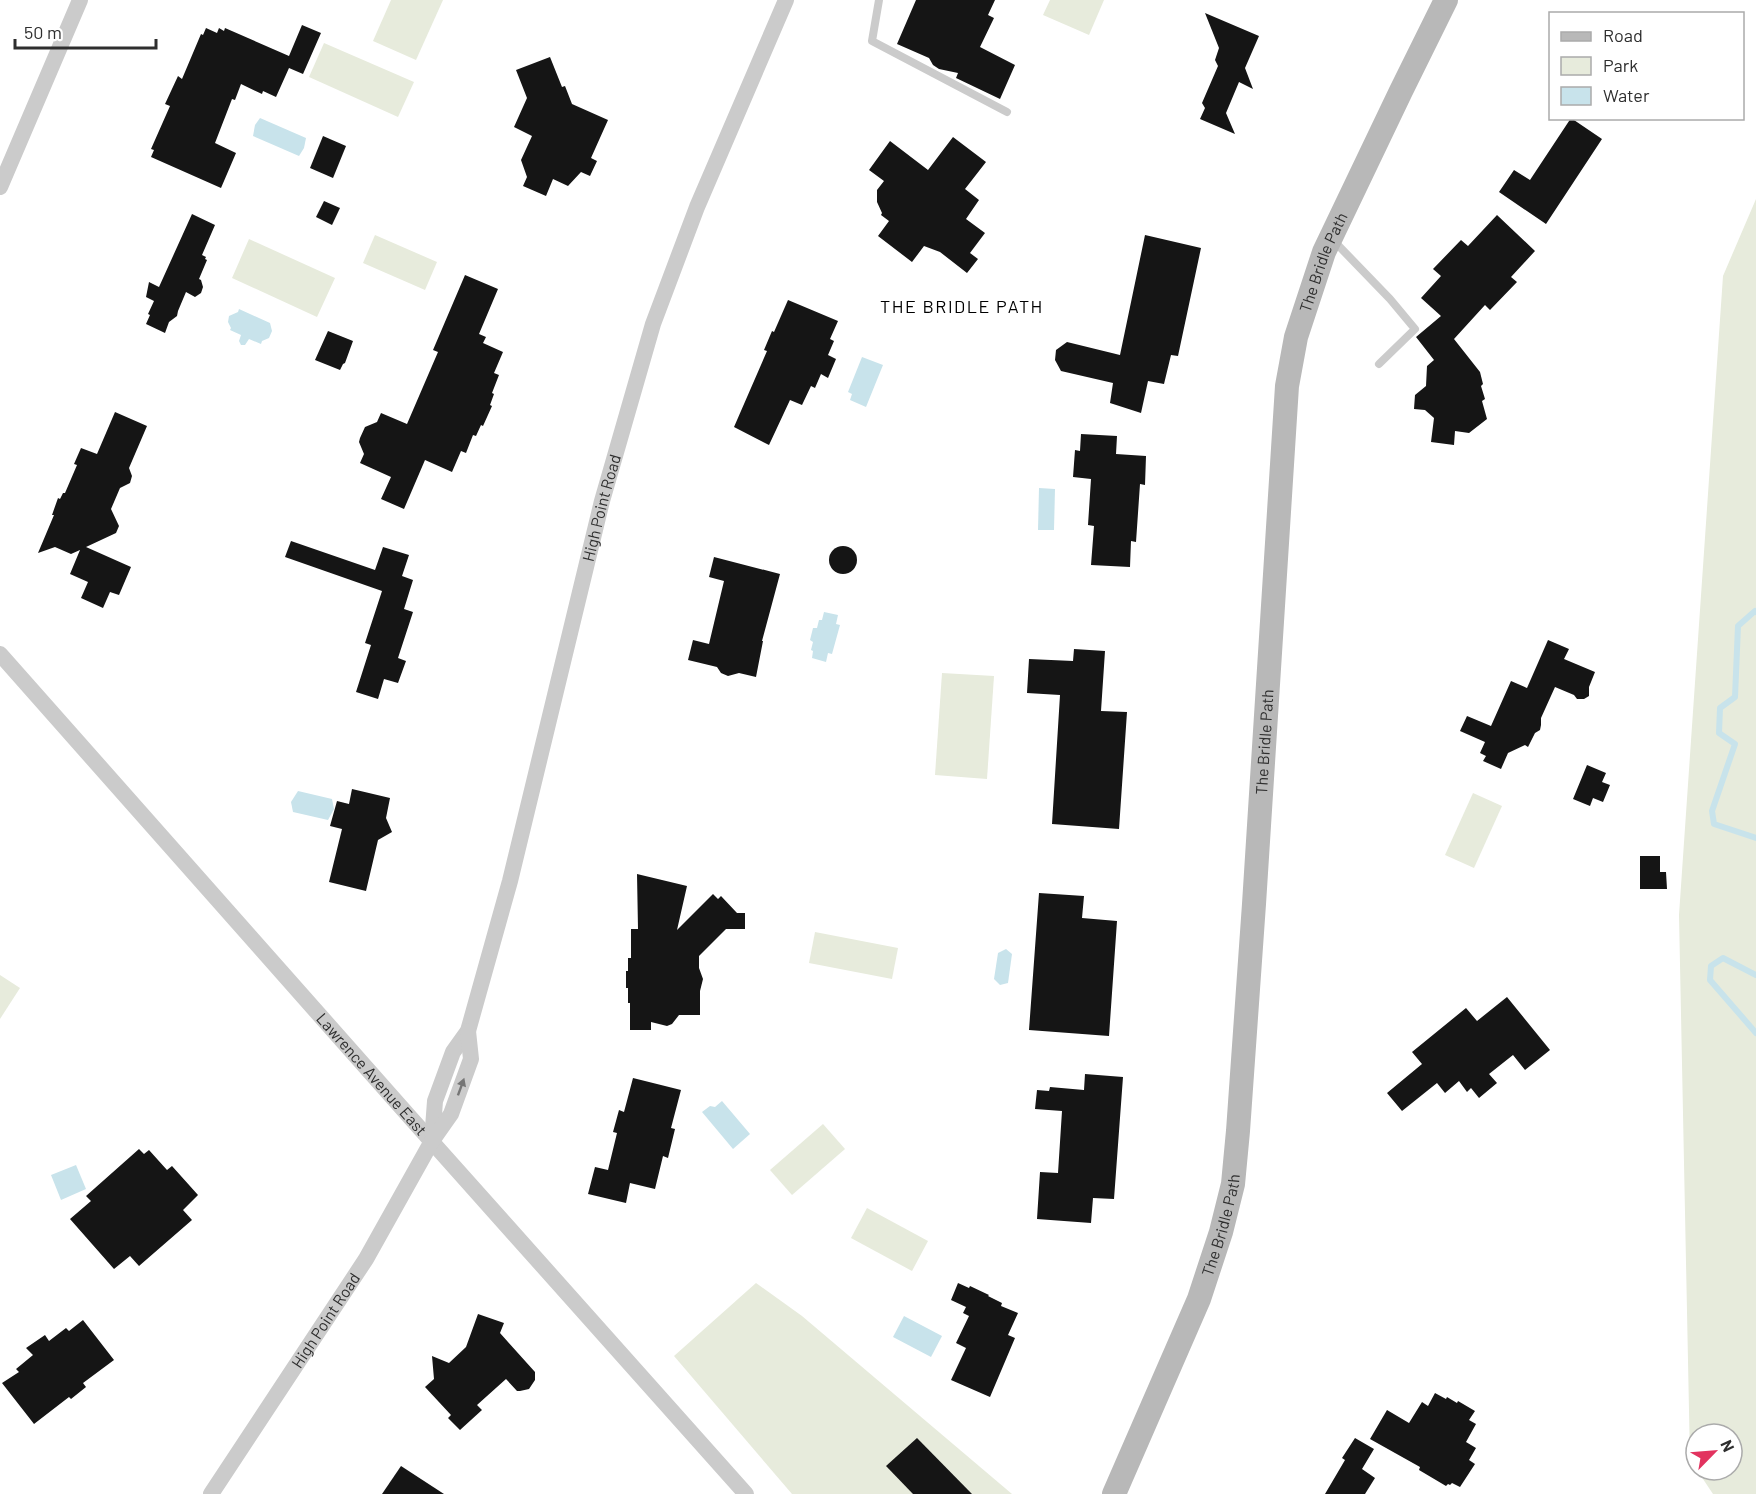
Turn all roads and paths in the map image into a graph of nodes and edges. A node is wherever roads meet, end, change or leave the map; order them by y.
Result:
1 (80, 0) edge
2 (786, 0) edge
3 (879, 0) edge
4 (1446, 0) edge
5 (1006, 112) dead end
6 (0, 187) edge
7 (1331, 238) junction
8 (1379, 364) dead end
9 (0, 654) edge
10 (432, 1142) junction
11 (211, 1494) edge
12 (746, 1494) edge
13 (1114, 1494) edge

1 - 6 street
2 - 10 street, High Point Road
3 - 5 lane
4 - 7 street, The Bridle Path
7 - 8 lane
7 - 13 street, The Bridle Path
9 - 10 street, Lawrence Avenue East
10 - 11 street, High Point Road
10 - 12 street, Lawrence Avenue East

